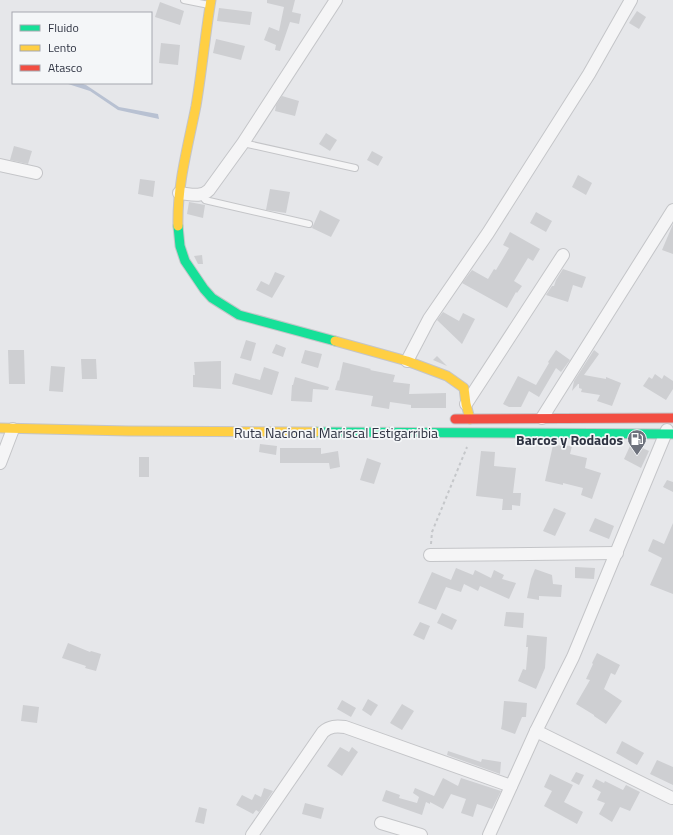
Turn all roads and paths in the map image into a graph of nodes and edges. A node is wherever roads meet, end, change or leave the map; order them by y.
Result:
1 (184, 0) edge
2 (336, 0) edge
3 (631, 0) edge
4 (211, 3) edge
5 (242, 143) junction
6 (0, 165) edge
7 (355, 168) dead end
8 (36, 173) dead end
9 (179, 193) junction
10 (202, 195) junction
11 (673, 210) edge
12 (310, 224) dead end
13 (563, 255) dead end
14 (407, 361) junction
15 (466, 404) junction
16 (542, 418) junction
17 (672, 418) edge
18 (446, 419) dead end
19 (470, 419) junction
20 (0, 428) edge
21 (13, 429) junction
22 (472, 433) junction
23 (669, 434) edge
24 (0, 463) edge
25 (616, 553) junction
26 (430, 555) joint
27 (536, 731) junction
28 (511, 786) junction
29 (672, 798) dead end
30 (381, 823) dead end
31 (252, 835) edge
32 (421, 835) edge
33 (489, 835) edge

1 - 4 lane
2 - 5 street
3 - 14 street
4 - 9 main road
5 - 7 lane
5 - 10 street
6 - 8 street
9 - 10 street
9 - 14 main road
10 - 12 lane
11 - 16 street
13 - 15 street
14 - 15 main road
15 - 19 main road
16 - 17 main road, Ruta Nacional Mariscal Estigarribia
16 - 19 main road, Ruta Nacional Mariscal Estigarribia
17 - 23 street
18 - 19 main road, Ruta Nacional Mariscal Estigarribia
20 - 21 main road, Ruta Nacional Mariscal Estigarribia
21 - 22 main road, Ruta Nacional Mariscal Estigarribia
21 - 24 street
22 - 23 main road, Ruta Nacional Mariscal Estigarribia
22 - 26 path
23 - 25 street
25 - 26 street
25 - 27 street
27 - 28 street
27 - 29 street
28 - 31 street
28 - 33 street
30 - 32 street

